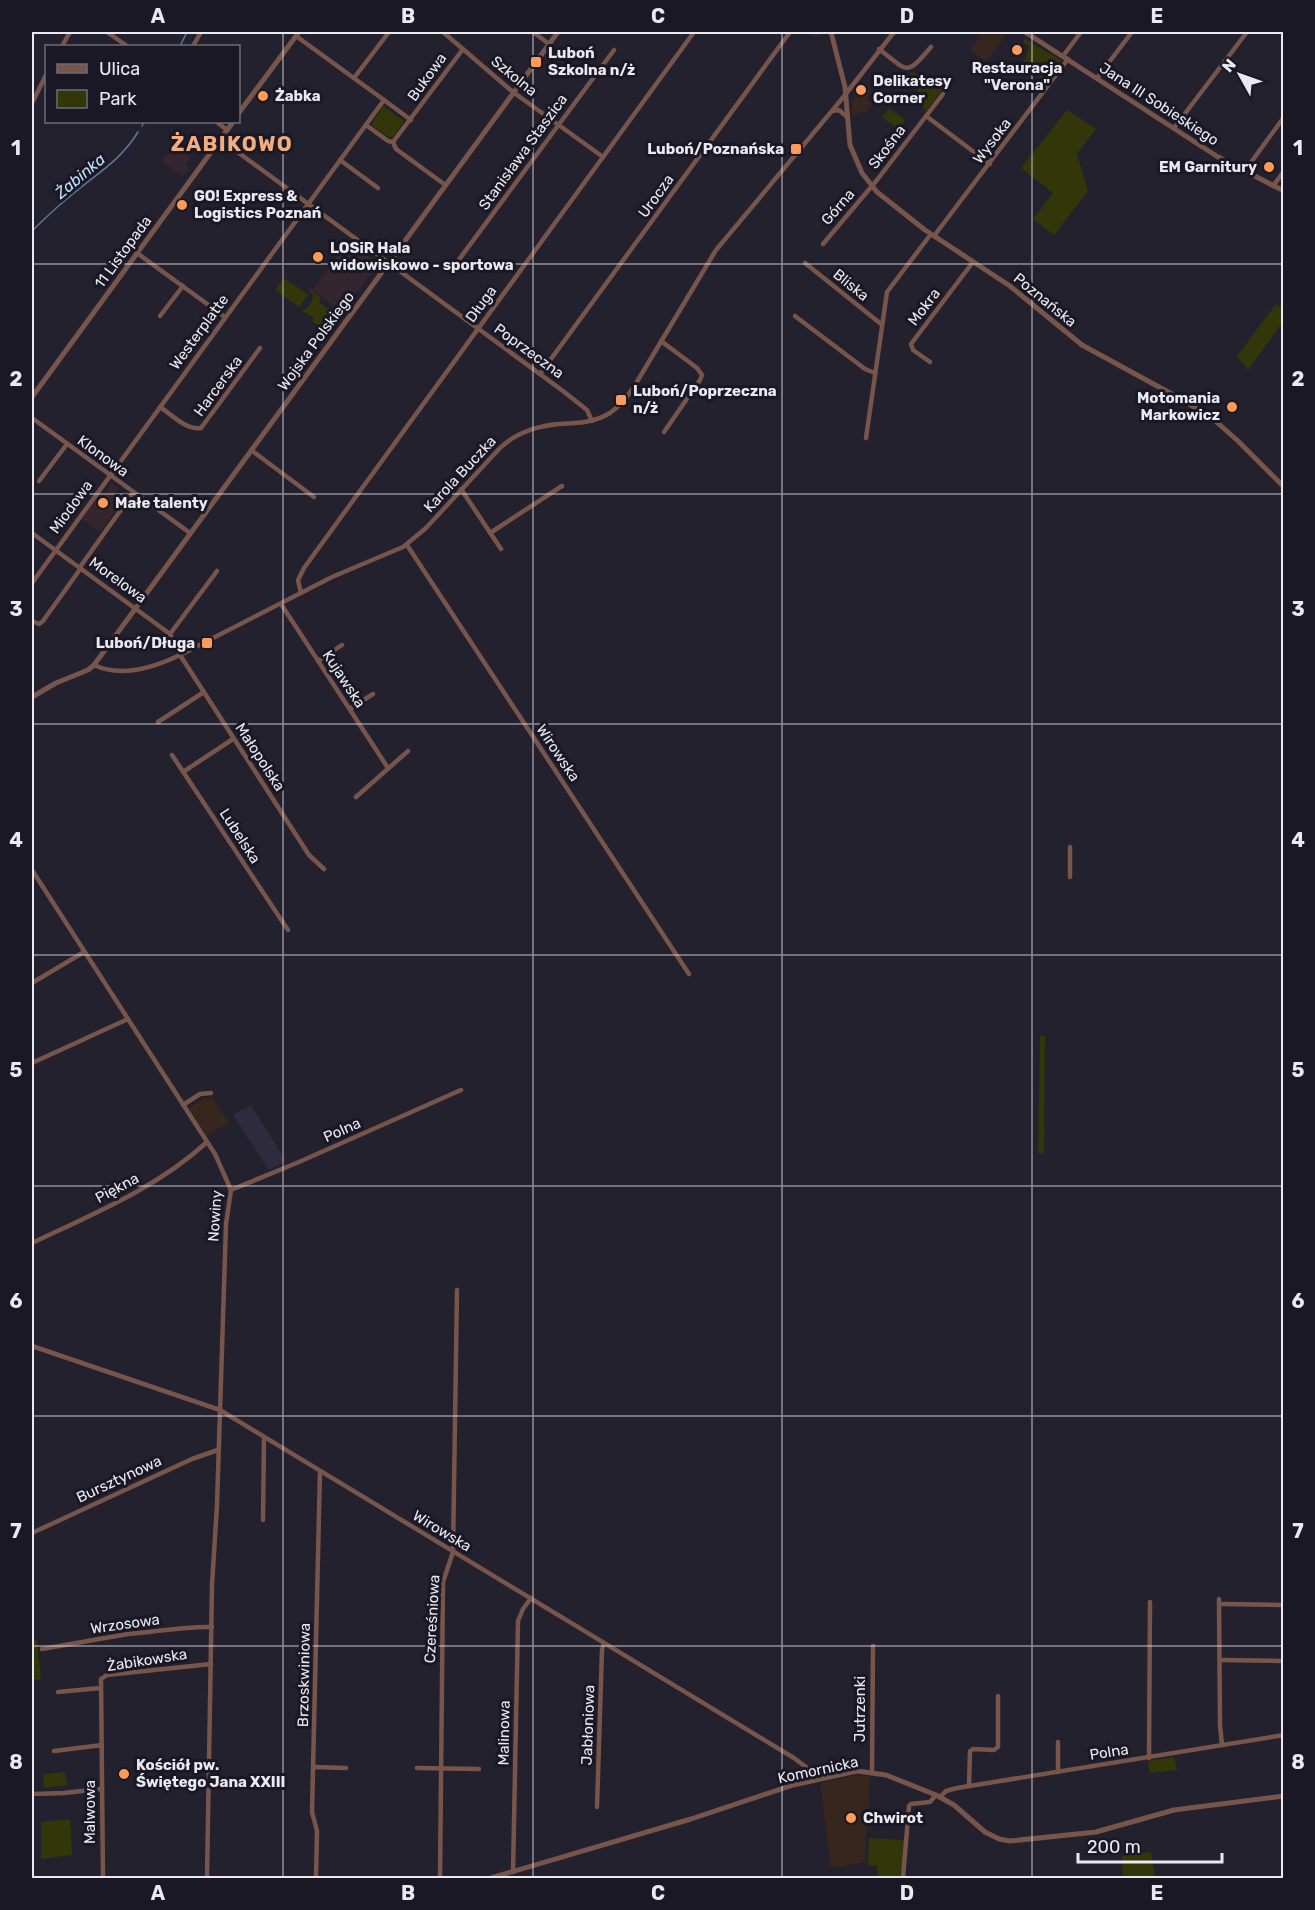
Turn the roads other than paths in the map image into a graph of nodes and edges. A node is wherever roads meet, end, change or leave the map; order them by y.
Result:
1 (107, 32) edge
2 (389, 32) edge
3 (443, 32) edge
4 (533, 32) edge
5 (558, 32) edge
6 (694, 32) edge
7 (790, 32) edge
8 (813, 32) edge
9 (820, 32) edge
10 (831, 32) edge
11 (894, 32) edge
12 (1025, 32) edge
13 (1081, 32) edge
14 (1132, 32) edge
15 (1246, 32) edge
16 (298, 34) edge
17 (549, 44) junction
18 (126, 45) edge
19 (931, 47) dead end
20 (463, 49) junction
21 (879, 49) junction
22 (614, 50) dead end
23 (1065, 58) junction
24 (45, 77) edge
25 (354, 78) junction
26 (1097, 78) junction
27 (513, 92) junction
28 (846, 93) junction
29 (943, 94) dead end
30 (384, 100) junction
31 (32, 103) edge
32 (240, 111) edge
33 (831, 112) junction
34 (846, 116) junction
35 (926, 116) junction
36 (1284, 117) edge
37 (411, 120) junction
38 (218, 123) edge
39 (232, 123) edge
40 (366, 125) junction
41 (558, 125) junction
42 (1174, 129) junction
43 (227, 130) junction
44 (220, 140) junction
45 (393, 142) junction
46 (603, 158) junction
47 (340, 160) junction
48 (990, 164) junction
49 (1284, 171) edge
50 (1244, 172) junction
51 (444, 184) junction
52 (872, 186) junction
53 (1273, 186) junction
54 (378, 188) dead end
55 (1284, 191) edge
56 (309, 203) junction
57 (933, 235) junction
58 (823, 244) dead end
59 (137, 253) junction
60 (389, 261) junction
61 (973, 261) junction
62 (805, 263) dead end
63 (452, 269) dead end
64 (183, 286) junction
65 (160, 316) dead end
66 (795, 316) dead end
67 (225, 317) junction
68 (881, 324) junction
69 (478, 329) junction
70 (661, 341) junction
71 (260, 348) dead end
72 (930, 362) dead end
73 (875, 373) junction
74 (540, 374) junction
75 (32, 397) edge
76 (160, 406) junction
77 (32, 418) edge
78 (592, 421) junction
79 (664, 432) dead end
80 (866, 438) dead end
81 (67, 444) junction
82 (251, 450) junction
83 (109, 475) junction
84 (39, 481) dead end
85 (562, 486) dead end
86 (1284, 488) edge
87 (461, 489) junction
88 (134, 493) junction
89 (314, 497) dead end
90 (32, 533) edge
91 (190, 533) junction
92 (490, 533) junction
93 (407, 545) junction
94 (501, 549) dead end
95 (55, 550) junction
96 (80, 568) junction
97 (217, 571) dead end
98 (32, 583) edge
99 (301, 593) junction
100 (281, 604) junction
101 (135, 608) junction
102 (32, 621) edge
103 (170, 634) junction
104 (342, 645) dead end
105 (180, 655) junction
106 (318, 661) junction
107 (97, 666) junction
108 (204, 692) junction
109 (373, 694) dead end
110 (32, 697) edge
111 (350, 709) junction
112 (158, 722) dead end
113 (233, 739) junction
114 (408, 751) dead end
115 (172, 755) dead end
116 (388, 768) junction
117 (183, 772) junction
118 (356, 796) dead end
119 (1070, 847) dead end
120 (324, 869) dead end
121 (32, 870) edge
122 (1070, 877) dead end
123 (288, 930) dead end
124 (84, 952) junction
125 (689, 974) dead end
126 (32, 983) edge
127 (128, 1019) junction
128 (32, 1063) edge
129 (458, 1089) dead end
130 (211, 1093) dead end
131 (183, 1105) junction
132 (207, 1142) junction
133 (231, 1190) junction
134 (32, 1243) edge
135 (457, 1290) dead end
136 (32, 1347) edge
137 (220, 1410) junction
138 (264, 1437) junction
139 (219, 1450) junction
140 (320, 1472) junction
141 (263, 1520) dead end
142 (32, 1533) edge
143 (453, 1552) junction
144 (212, 1586) joint
145 (531, 1598) junction
146 (1150, 1602) dead end
147 (1284, 1605) edge
148 (212, 1627) junction
149 (604, 1643) junction
150 (873, 1646) dead end
151 (42, 1649) dead end
152 (1220, 1660) junction
153 (1284, 1661) edge
154 (211, 1664) junction
155 (100, 1688) junction
156 (58, 1692) dead end
157 (998, 1695) dead end
158 (1284, 1735) edge
159 (1058, 1742) dead end
160 (102, 1745) junction
161 (1222, 1745) junction
162 (54, 1750) dead end
163 (1149, 1758) junction
164 (314, 1767) junction
165 (346, 1768) dead end
166 (417, 1768) dead end
167 (441, 1768) junction
168 (479, 1769) dead end
169 (872, 1772) junction
170 (1058, 1772) junction
171 (818, 1779) junction
172 (969, 1786) junction
173 (102, 1789) junction
174 (32, 1794) edge
175 (938, 1796) junction
176 (1284, 1796) edge
177 (597, 1807) dead end
178 (513, 1872) junction
179 (103, 1878) edge
180 (207, 1878) edge
181 (316, 1878) edge
182 (440, 1878) edge
183 (491, 1878) edge
184 (903, 1878) edge

1 - 18 street
2 - 25 street
3 - 20 street, Szkolna
4 - 17 street
5 - 17 street, Wojska Polskiego
6 - 46 street, Długa
7 - 74 street, Urocza
8 - 9 street
10 - 28 street
11 - 21 street, Karola Buczka
12 - 23 street, Jana III Sobieskiego
13 - 23 street, Wysoka
14 - 26 street
15 - 42 street
16 - 25 street
16 - 32 street
17 - 27 street, Wojska Polskiego
19 - 21 street
20 - 27 street, Szkolna
20 - 37 street, Bukowa
21 - 28 street, Karola Buczka
22 - 41 street, Stanisława Staszica
23 - 26 street, Jana III Sobieskiego
23 - 48 street, Wysoka
24 - 31 street
25 - 30 street
26 - 42 street, Jana III Sobieskiego
27 - 41 street, Szkolna
27 - 51 street, Wojska Polskiego
28 - 33 street, Karola Buczka
28 - 34 street, Poznańska
29 - 35 street, Skośna
30 - 37 street, Bukowa
30 - 40 street, Bukowa
33 - 34 street
33 - 70 street, Karola Buczka
34 - 52 street, Poznańska
35 - 48 street
35 - 52 street, Skośna
36 - 50 street
37 - 45 street, Bukowa
38 - 43 street
39 - 43 street, 11 Listopada
40 - 45 street
40 - 47 street, Bukowa
41 - 46 street, Szkolna
41 - 63 street, Stanisława Staszica
42 - 50 street, Jana III Sobieskiego
43 - 44 street, 11 Listopada
44 - 56 street, Poprzeczna
44 - 59 street, 11 Listopada
45 - 51 street
46 - 69 street, Długa
47 - 54 street
47 - 56 street, Bukowa
48 - 57 street, Wysoka
49 - 53 street
50 - 53 street, Jana III Sobieskiego
51 - 60 street, Wojska Polskiego
52 - 57 street, Poznańska
52 - 58 street, Górna
53 - 55 street, Jana III Sobieskiego
56 - 60 street, Poprzeczna
56 - 67 street, Westerplatte
57 - 61 street, Poznańska
57 - 68 street, Wysoka
59 - 64 street
59 - 75 street, 11 Listopada
60 - 69 street, Poprzeczna
60 - 82 street, Wojska Polskiego
61 - 72 street, Mokra
61 - 86 street, Poznańska
62 - 68 street, Bliska
64 - 65 street
64 - 67 street
66 - 73 street
67 - 76 street, Westerplatte
68 - 73 street, Wysoka
69 - 74 street, Poprzeczna
69 - 99 street, Długa
70 - 78 street, Karola Buczka
70 - 79 street
71 - 76 street, Harcerska
73 - 80 street, Wysoka
74 - 78 street, Poprzeczna
76 - 83 street, Westerplatte
77 - 81 street, Klonowa
78 - 87 street, Karola Buczka
81 - 83 street, Klonowa
81 - 84 street
82 - 89 street
82 - 91 street, Wojska Polskiego
83 - 88 street, Klonowa
83 - 95 street, Miodowa
85 - 92 street
87 - 92 street
87 - 93 street, Karola Buczka
88 - 91 street, Klonowa
88 - 96 street
90 - 95 street, Morelowa
91 - 101 street, Wojska Polskiego
92 - 94 street
93 - 99 street, Karola Buczka
93 - 125 street, Wirowska
95 - 96 street, Morelowa
95 - 98 street, Miodowa
96 - 101 street, Morelowa
96 - 102 street
97 - 103 street
99 - 100 street, Karola Buczka
100 - 105 street, Karola Buczka
100 - 106 street, Kujawska
101 - 103 street, Morelowa
101 - 107 street, Wojska Polskiego
103 - 105 street, Morelowa
104 - 106 street
105 - 107 street, Karola Buczka
105 - 108 street, Małopolska
106 - 111 street, Kujawska
107 - 110 street
108 - 112 street
108 - 113 street, Małopolska
109 - 111 street
111 - 116 street, Kujawska
113 - 117 street
113 - 120 street, Małopolska
114 - 116 street
115 - 117 street, Lubelska
116 - 118 street
117 - 123 street, Lubelska
119 - 122 street
121 - 124 street, Nowiny
124 - 126 street
124 - 127 street, Nowiny
127 - 128 street
127 - 131 street, Nowiny
129 - 133 street, Polna
130 - 131 street
131 - 132 street, Nowiny
132 - 133 street, Nowiny
132 - 134 street, Piękna
133 - 137 street, Nowiny
135 - 143 street, Czereśniowa
136 - 137 street, Wirowska
137 - 138 street, Wirowska
137 - 139 street, Nowiny
138 - 140 street, Wirowska
138 - 141 street
139 - 142 street, Bursztynowa
139 - 144 street, Nowiny
140 - 143 street, Wirowska
140 - 164 street, Brzoskwiniowa
143 - 145 street, Wirowska
143 - 167 street, Czereśniowa
144 - 148 street, Żabikowska
145 - 149 street, Wirowska
145 - 178 street, Malinowa
146 - 163 street
147 - 152 street
148 - 151 street, Wrzosowa
148 - 154 street, Żabikowska
149 - 171 street, Wirowska
149 - 177 street, Jabłoniowa
150 - 169 street, Jutrzenki
152 - 153 street
152 - 161 street
154 - 155 street, Żabikowska
154 - 180 street, Żabikowska
155 - 156 street, Żabikowska
155 - 160 street, Malwowa
157 - 172 street
158 - 161 street, Polna
159 - 170 street
160 - 162 street
160 - 173 street, Malwowa
161 - 163 street, Polna
163 - 170 street, Polna
164 - 165 street
164 - 181 street, Brzoskwiniowa
166 - 167 street
167 - 168 street
167 - 182 street, Czereśniowa
169 - 171 street, Komornicka
169 - 175 street, Komornicka
170 - 172 street, Polna
171 - 178 street, Komornicka
172 - 175 street, Polna
173 - 174 street
173 - 179 street, Malwowa
175 - 176 street, Komornicka
175 - 184 street, Polna
178 - 183 street, Komornicka

